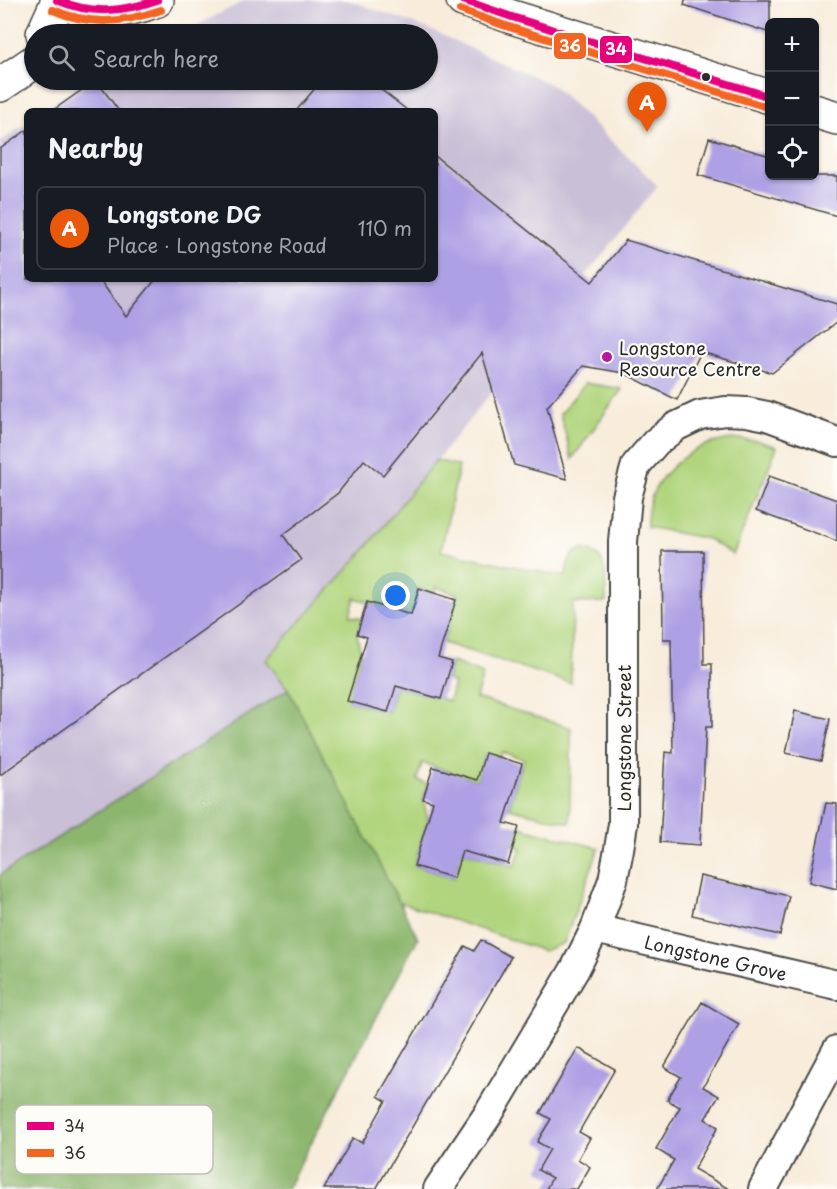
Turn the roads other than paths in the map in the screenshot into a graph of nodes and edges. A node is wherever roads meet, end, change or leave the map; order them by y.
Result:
1 (57, 0) edge
2 (157, 0) edge
3 (463, 0) edge
4 (126, 9) junction
5 (515, 9) edge
6 (47, 24) edge
7 (98, 24) edge
8 (765, 95) edge
9 (819, 113) edge
10 (837, 118) edge
11 (837, 442) edge
12 (595, 928) junction
13 (837, 986) edge
14 (837, 1050) edge
15 (438, 1189) edge
16 (763, 1189) edge

1 - 4 street
1 - 6 street
2 - 4 street
3 - 5 street
4 - 7 street
5 - 8 street
9 - 10 street
11 - 12 street, Longstone Street
12 - 13 street, Longstone Grove
12 - 15 street, Longstone Street
14 - 16 street

